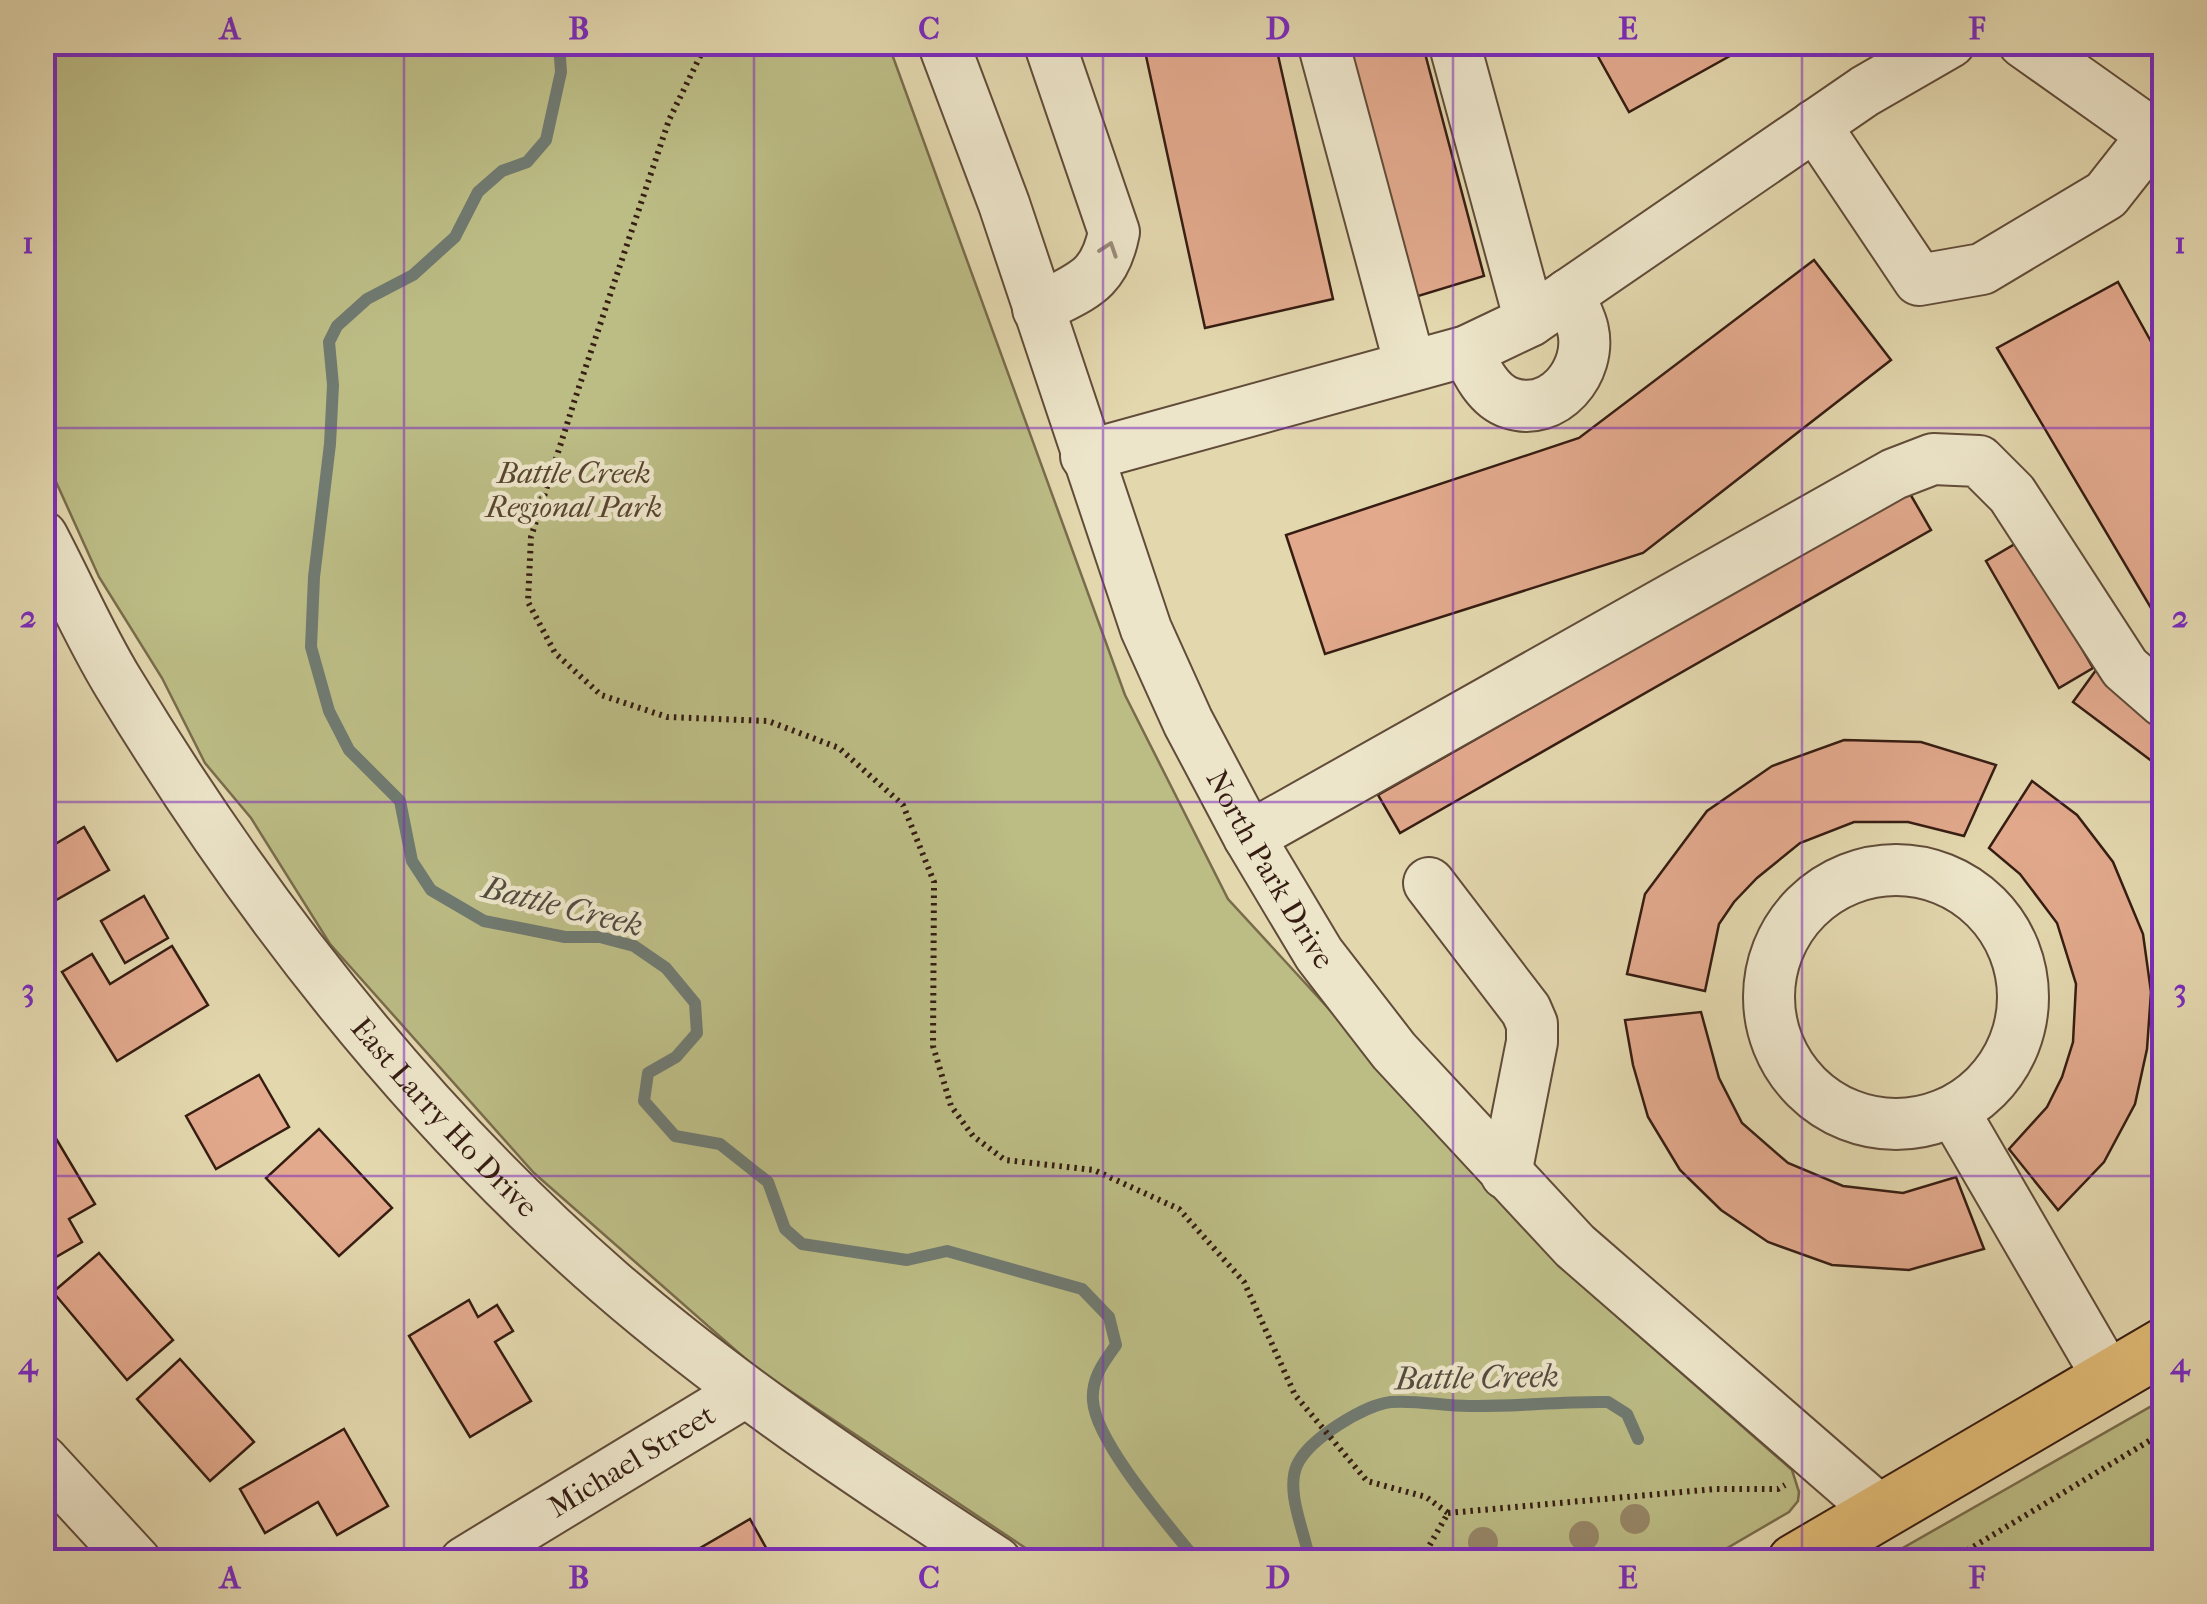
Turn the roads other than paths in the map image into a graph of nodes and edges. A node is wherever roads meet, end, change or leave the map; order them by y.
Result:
1 (942, 42) edge
2 (1048, 42) edge
3 (1323, 42) edge
4 (1454, 42) edge
5 (1950, 42) edge
6 (2022, 42) edge
7 (1889, 56) edge
8 (1815, 125) junction
9 (2159, 138) edge
10 (1550, 308) junction
11 (1038, 309) junction
12 (1467, 351) junction
13 (1410, 365) junction
14 (1086, 456) junction
15 (42, 536) edge
16 (2164, 702) edge
17 (1249, 837) junction
18 (1429, 882) dead end
19 (1954, 1112) junction
20 (1506, 1174) junction
21 (2164, 1346) edge
22 (2109, 1379) junction
23 (745, 1392) junction
24 (42, 1460) edge
25 (1880, 1511) junction
26 (136, 1562) edge
27 (465, 1562) edge
28 (996, 1562) edge
29 (1795, 1562) edge

1 - 11 street, North Park Drive
11 -> 2 street
3 - 13 street
4 - 10 street
5 - 7 street
6 - 9 street
7 - 8 street
8 - 9 street
8 - 10 street
10 - 12 street
10 - 12 street
11 - 14 street, North Park Drive
12 - 13 street
13 - 14 street
14 - 17 street, North Park Drive
15 - 23 street, East Larry Ho Drive
16 - 17 street
17 - 20 street, North Park Drive
18 - 20 street
19 - 19 street
19 - 22 street
20 - 25 street, North Park Drive
21 - 22 main road
22 - 25 main road
23 - 27 street, Michael Street
23 - 28 street, East Larry Ho Drive
24 - 26 street
25 - 29 main road

